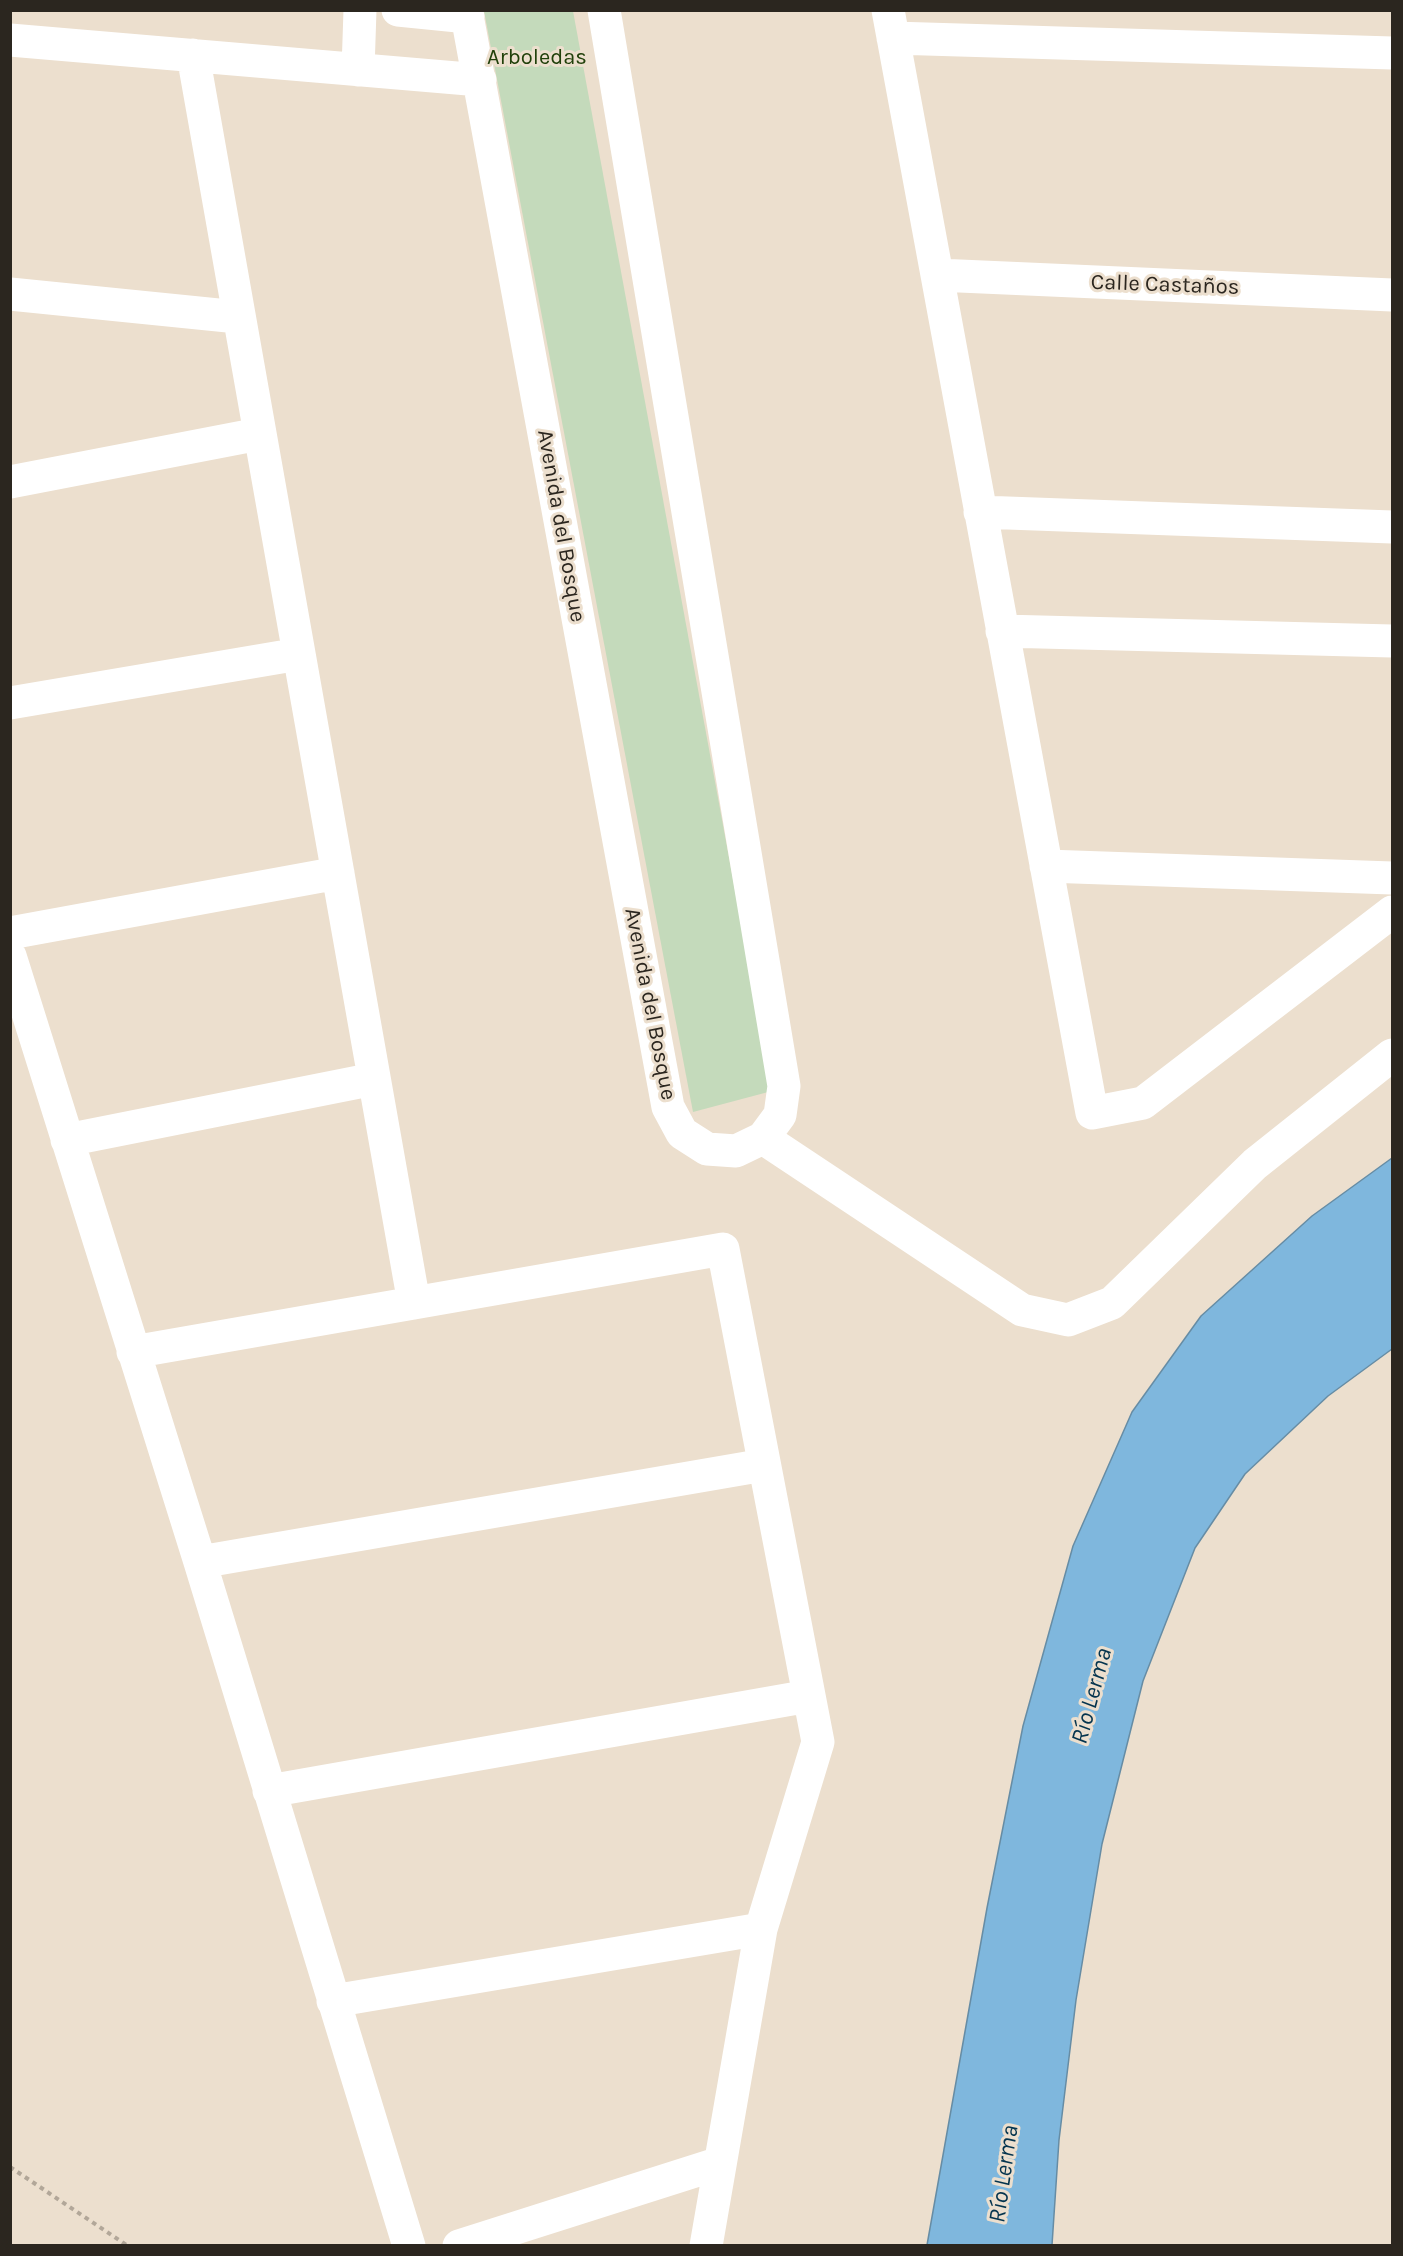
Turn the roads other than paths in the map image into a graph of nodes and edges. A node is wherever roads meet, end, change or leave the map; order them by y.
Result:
1 (360, 10) edge
2 (398, 10) edge
3 (604, 10) edge
4 (467, 14) edge
5 (891, 24) edge
6 (10, 40) edge
7 (1392, 53) edge
8 (193, 55) junction
9 (358, 70) junction
10 (480, 80) junction
11 (937, 275) junction
12 (10, 294) edge
13 (1392, 295) edge
14 (238, 317) junction
15 (259, 434) junction
16 (10, 482) edge
17 (980, 512) junction
18 (1392, 527) edge
19 (1002, 631) junction
20 (1392, 641) edge
21 (299, 654) junction
22 (10, 703) edge
23 (1046, 866) junction
24 (338, 873) junction
25 (1392, 878) edge
26 (1392, 912) edge
27 (10, 933) edge
28 (10, 956) edge
29 (1392, 1055) edge
30 (374, 1079) junction
31 (763, 1138) junction
32 (67, 1140) junction
33 (414, 1303) junction
34 (133, 1352) junction
35 (764, 1465) junction
36 (200, 1562) junction
37 (809, 1696) junction
38 (269, 1791) junction
39 (761, 1929) junction
40 (333, 2001) junction
41 (720, 2163) junction
42 (409, 2246) edge
43 (459, 2246) edge
44 (706, 2246) edge

1 - 9 street
2 - 4 street
3 - 31 street, Avenida del Bosque
4 - 10 street, Avenida del Bosque
5 - 7 street
5 - 11 street
6 - 8 street
8 - 9 street
8 - 14 street
9 - 10 street
10 - 31 street, Avenida del Bosque
11 - 13 street, Calle Castaños
11 - 17 street
12 - 14 street
14 - 15 street
15 - 16 street
15 - 21 street
17 - 18 street
17 - 19 street
19 - 20 street
19 - 23 street
21 - 22 street
21 - 24 street
23 - 25 street
23 - 26 street
24 - 27 street
24 - 30 street
28 - 32 street
29 - 31 street
30 - 32 street
30 - 33 street
32 - 34 street
33 - 34 street
33 - 35 street
34 - 36 street
35 - 36 street
35 - 37 street
36 - 38 street
37 - 38 street
37 - 39 street
38 - 40 street
39 - 40 street
39 - 41 street
40 - 42 street
41 - 43 street
41 - 44 street

